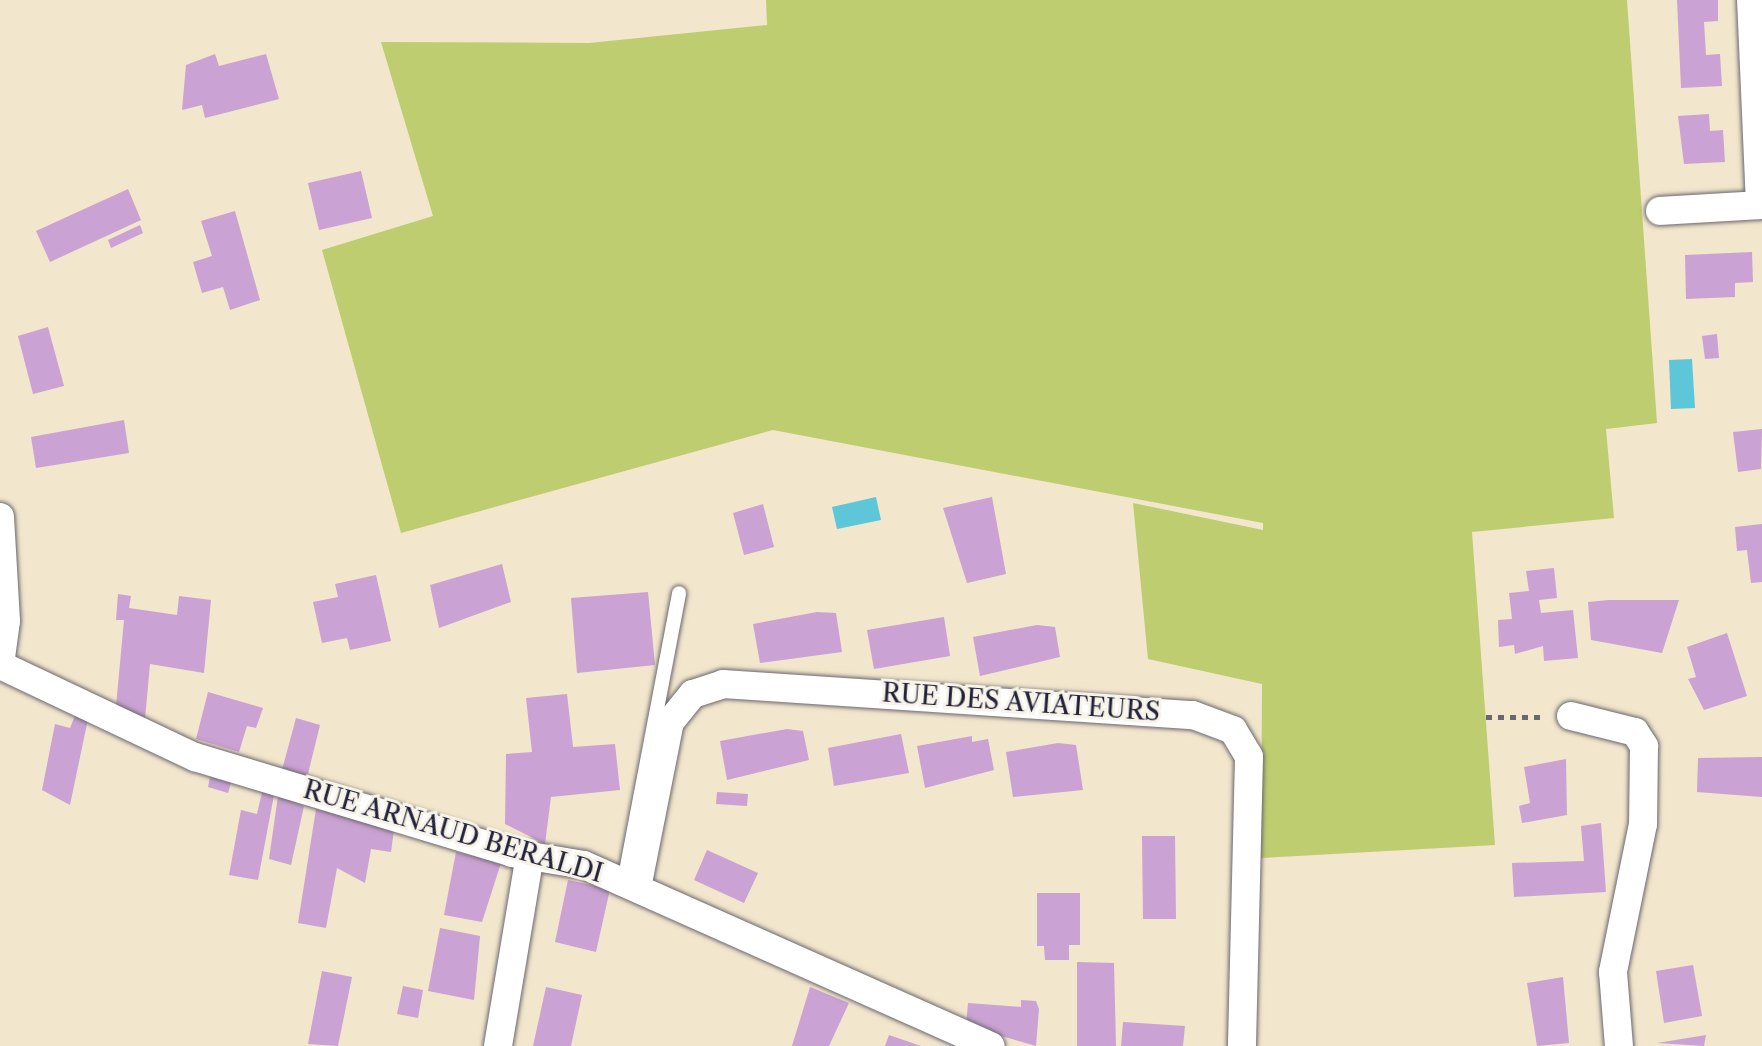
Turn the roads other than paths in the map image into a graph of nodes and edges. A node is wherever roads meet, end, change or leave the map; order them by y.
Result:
1 (1751, 0) edge
2 (1660, 211) dead end
3 (0, 517) edge
4 (679, 593) dead end
5 (0, 665) edge
6 (1571, 716) road end
7 (530, 855) junction
8 (631, 885) junction
9 (498, 1046) edge
10 (990, 1046) edge
11 (1242, 1046) edge
12 (1619, 1046) edge

1 - 2 street
3 - 5 street
4 - 8 lane
5 - 7 street, RUE ARNAUD BERALDI
6 - 12 street
7 - 8 street, RUE ARNAUD BERALDI
7 - 9 street
8 - 10 street, RUE ARNAUD BERALDI
8 - 11 street, RUE DES AVIATEURS

